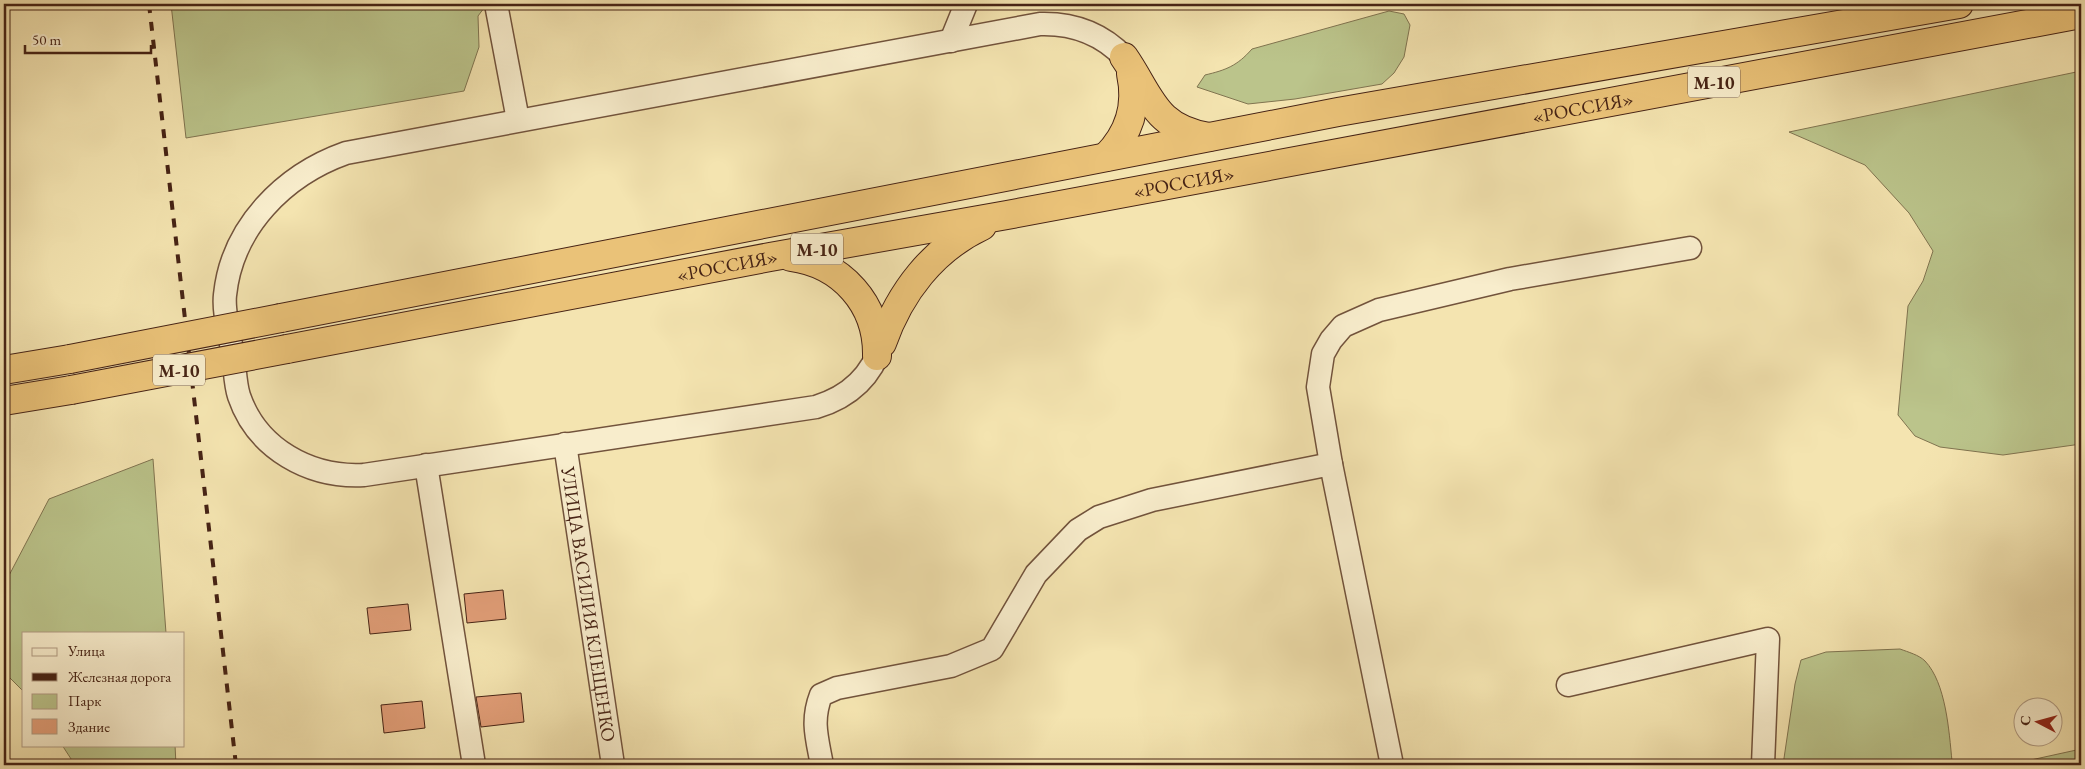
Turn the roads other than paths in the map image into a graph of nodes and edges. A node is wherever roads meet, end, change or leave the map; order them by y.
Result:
1 (496, 4) edge
2 (966, 4) edge
3 (1959, 4) edge
4 (2081, 14) edge
5 (952, 41) junction
6 (1124, 56) junction
7 (518, 120) junction
8 (1210, 137) junction
9 (1106, 157) junction
10 (1007, 215) junction
11 (1690, 248) dead end
12 (770, 257) junction
13 (880, 351) junction
14 (4, 370) edge
15 (4, 401) edge
16 (565, 444) junction
17 (1331, 464) junction
18 (426, 465) junction
19 (1568, 686) dead end
20 (474, 765) edge
21 (613, 765) edge
22 (822, 765) edge
23 (1392, 765) edge
24 (1763, 765) edge

1 - 7 street
2 - 5 street
3 - 8 highway, «РОССИЯ» / М-10
4 - 10 highway, «РОССИЯ» / М-10
5 - 6 street
5 - 7 street
6 - 8 highway
6 - 9 highway
7 - 18 street
8 - 9 highway, «РОССИЯ» / М-10
9 - 14 highway, «РОССИЯ» / М-10, bridge
10 - 12 highway, «РОССИЯ» / М-10
10 - 13 highway
11 - 17 street
12 - 13 highway
12 - 15 highway, «РОССИЯ» / М-10, bridge
13 - 16 street
16 - 18 street
16 - 21 street, УЛИЦА ВАСИЛИЯ КЛЕЩЕНКО
17 - 22 street
17 - 23 street
18 - 20 street
19 - 24 street

